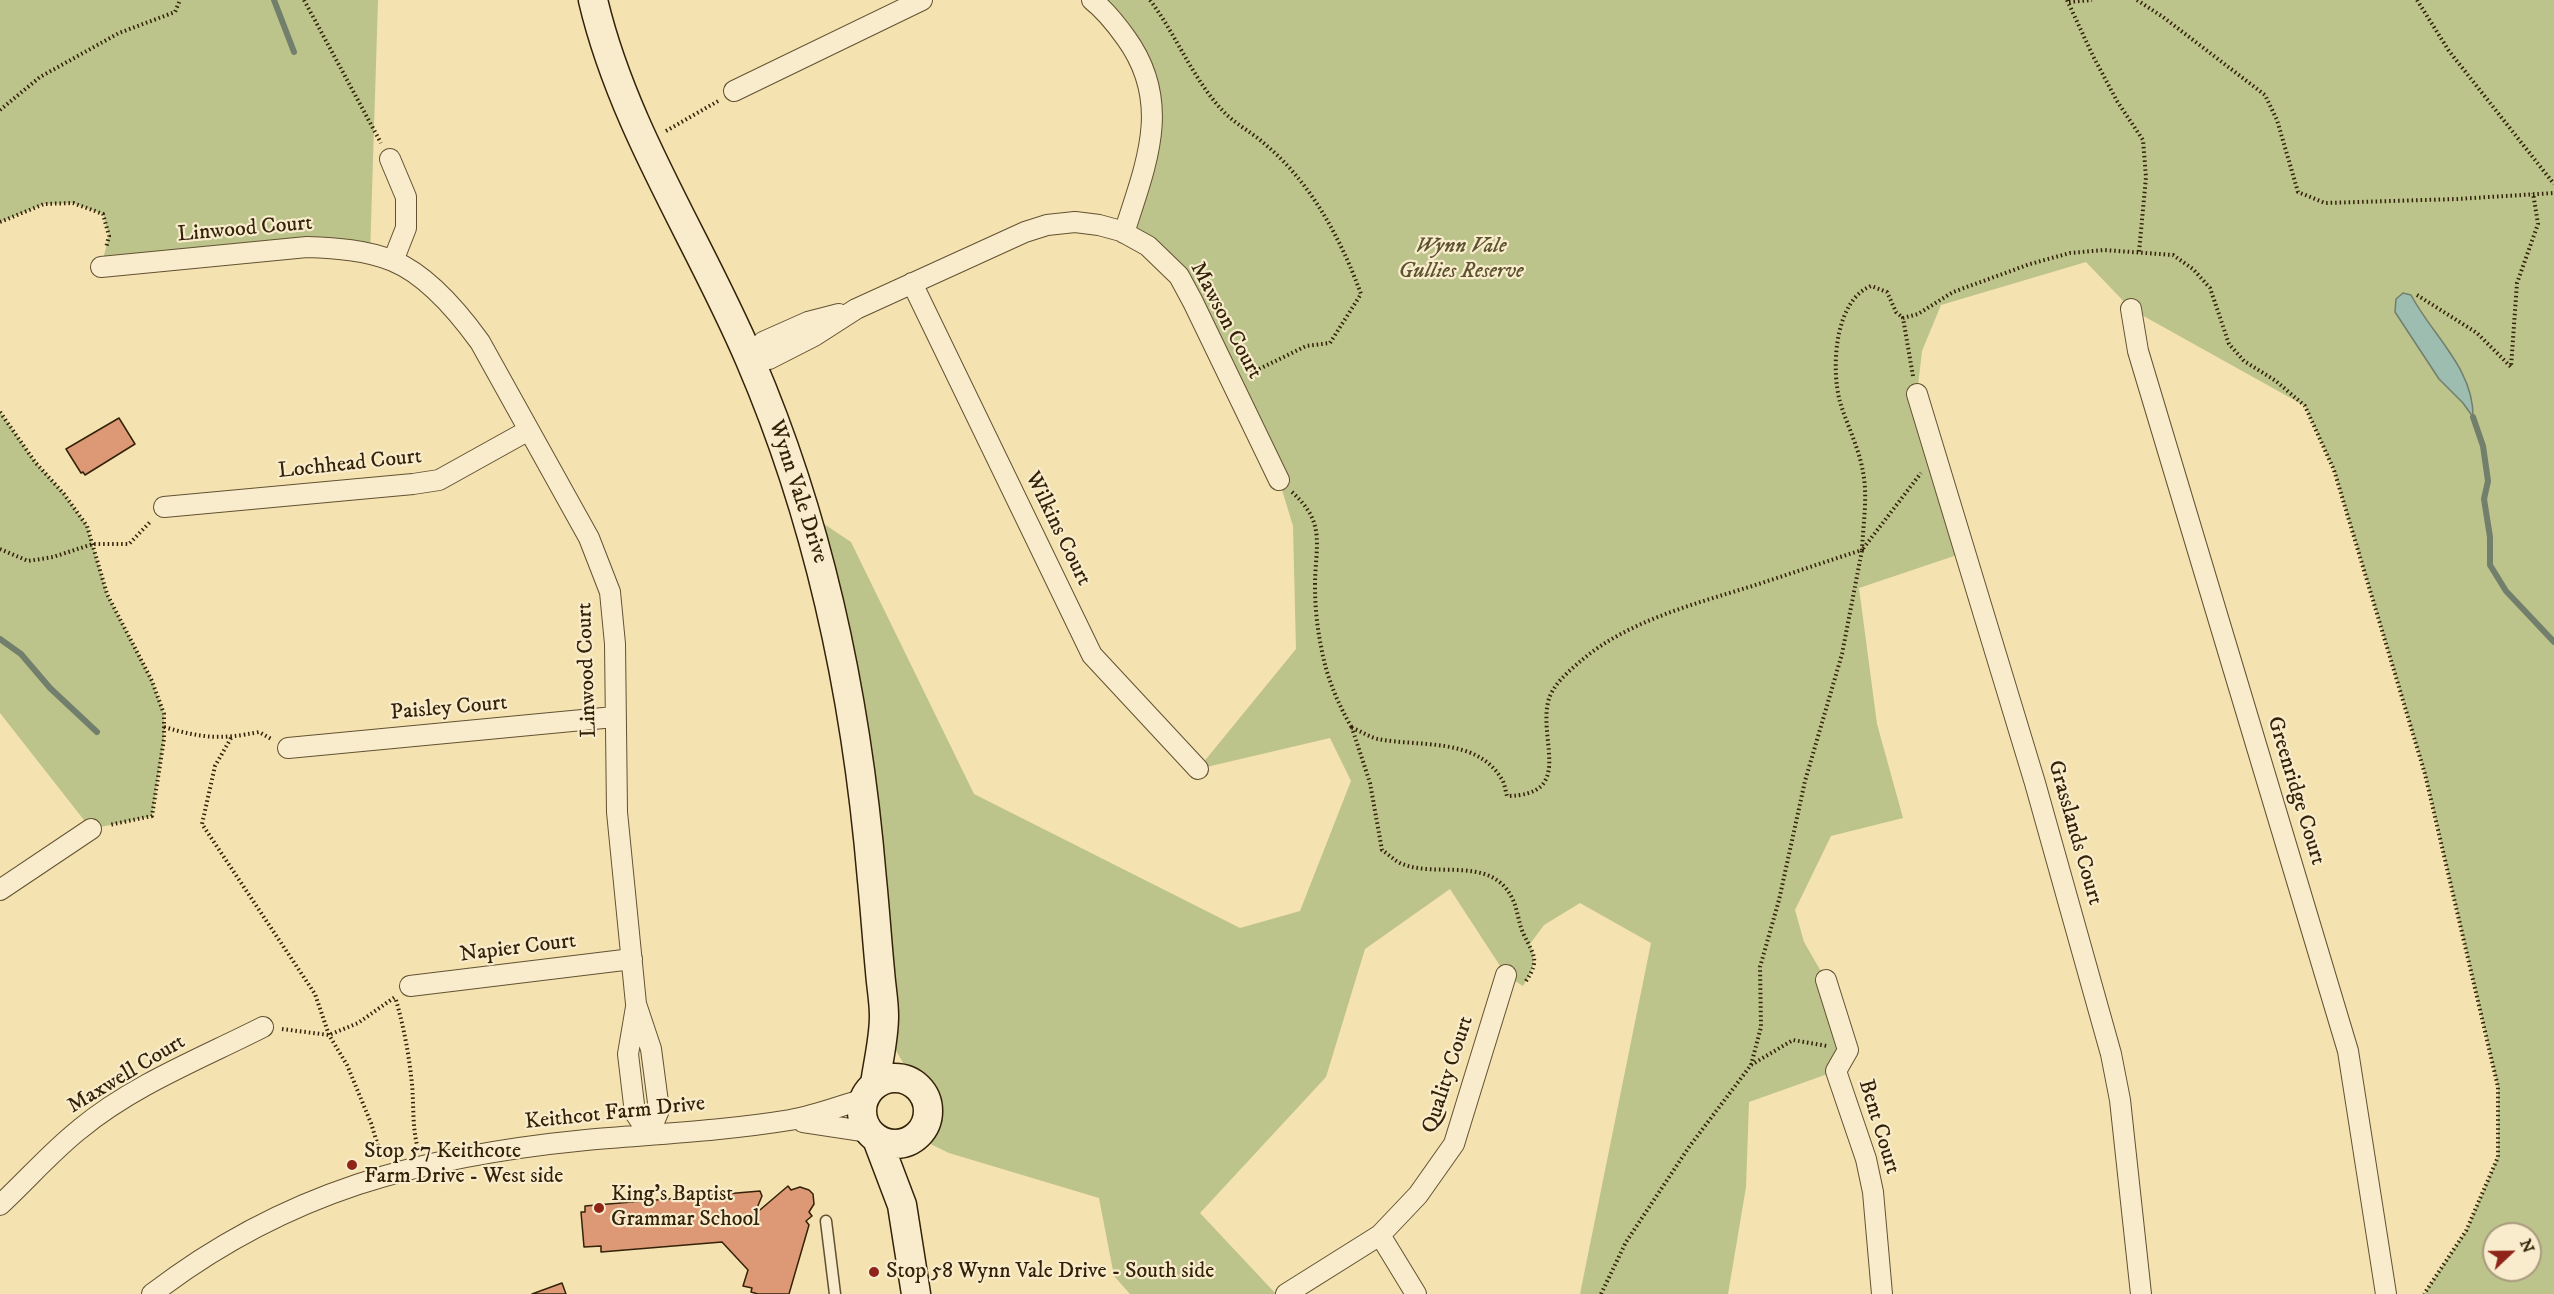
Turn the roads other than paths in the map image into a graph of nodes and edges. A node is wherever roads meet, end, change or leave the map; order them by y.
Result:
1 (593, 0) edge
2 (922, 0) edge
3 (1092, 0) edge
4 (734, 91) road end
5 (390, 159) road end
6 (1124, 233) junction
7 (393, 261) junction
8 (101, 267) road end
9 (912, 283) junction
10 (2130, 309) dead end
11 (750, 359) junction
12 (1917, 394) road end
13 (529, 430) junction
14 (1279, 480) road end
15 (164, 507) road end
16 (614, 717) junction
17 (288, 748) road end
18 (1198, 769) dead end
19 (91, 829) road end
20 (0, 890) edge
21 (632, 959) junction
22 (1506, 975) road end
23 (1826, 980) dead end
24 (402, 991) road end
25 (884, 1017) junction
26 (263, 1027) road end
27 (913, 1083) junction
28 (869, 1091) junction
29 (791, 1120) junction
30 (649, 1134) junction
31 (873, 1136) junction
32 (916, 1137) junction
33 (0, 1205) edge
34 (902, 1205) junction
35 (826, 1221) dead end
36 (1380, 1235) junction
37 (152, 1294) edge
38 (835, 1294) edge
39 (916, 1294) edge
40 (1286, 1294) edge
41 (1416, 1294) edge
42 (1882, 1294) edge
43 (2141, 1294) edge
44 (2386, 1294) edge

1 - 11 main road, Wynn Vale Drive
2 - 4 street
3 - 6 street
5 - 7 street
6 - 9 street, Mawson Court
6 - 14 street, Mawson Court
7 - 8 street, Linwood Court
7 - 13 street, Linwood Court
9 - 11 street, Mawson Court
9 - 18 street, Wilkins Court
10 - 44 street, Greenridge Court
11 - 25 main road, Wynn Vale Drive
12 - 43 street, Grasslands Court
13 - 15 street, Lochhead Court
13 - 16 street, Linwood Court
16 - 17 street, Paisley Court
16 - 21 street, Linwood Court
19 - 20 street
21 - 24 street, Napier Court
21 - 30 street, Linwood Court
22 - 36 street, Quality Court
23 - 42 street, Bent Court
25 - 27 main road, Wynn Vale Drive
25 - 28 main road, Wynn Vale Drive
26 - 33 street, Maxwell Court
27 - 28 main road
27 - 32 main road
28 - 29 street, Keithcot Farm Drive
28 - 31 main road
29 - 30 street, Keithcot Farm Drive
29 - 31 street, Keithcot Farm Drive
30 - 37 street, Keithcot Farm Drive
31 - 32 main road
31 - 34 main road
32 - 34 main road
34 - 39 main road
35 - 38 lane
36 - 40 street, Quality Court
36 - 41 street

